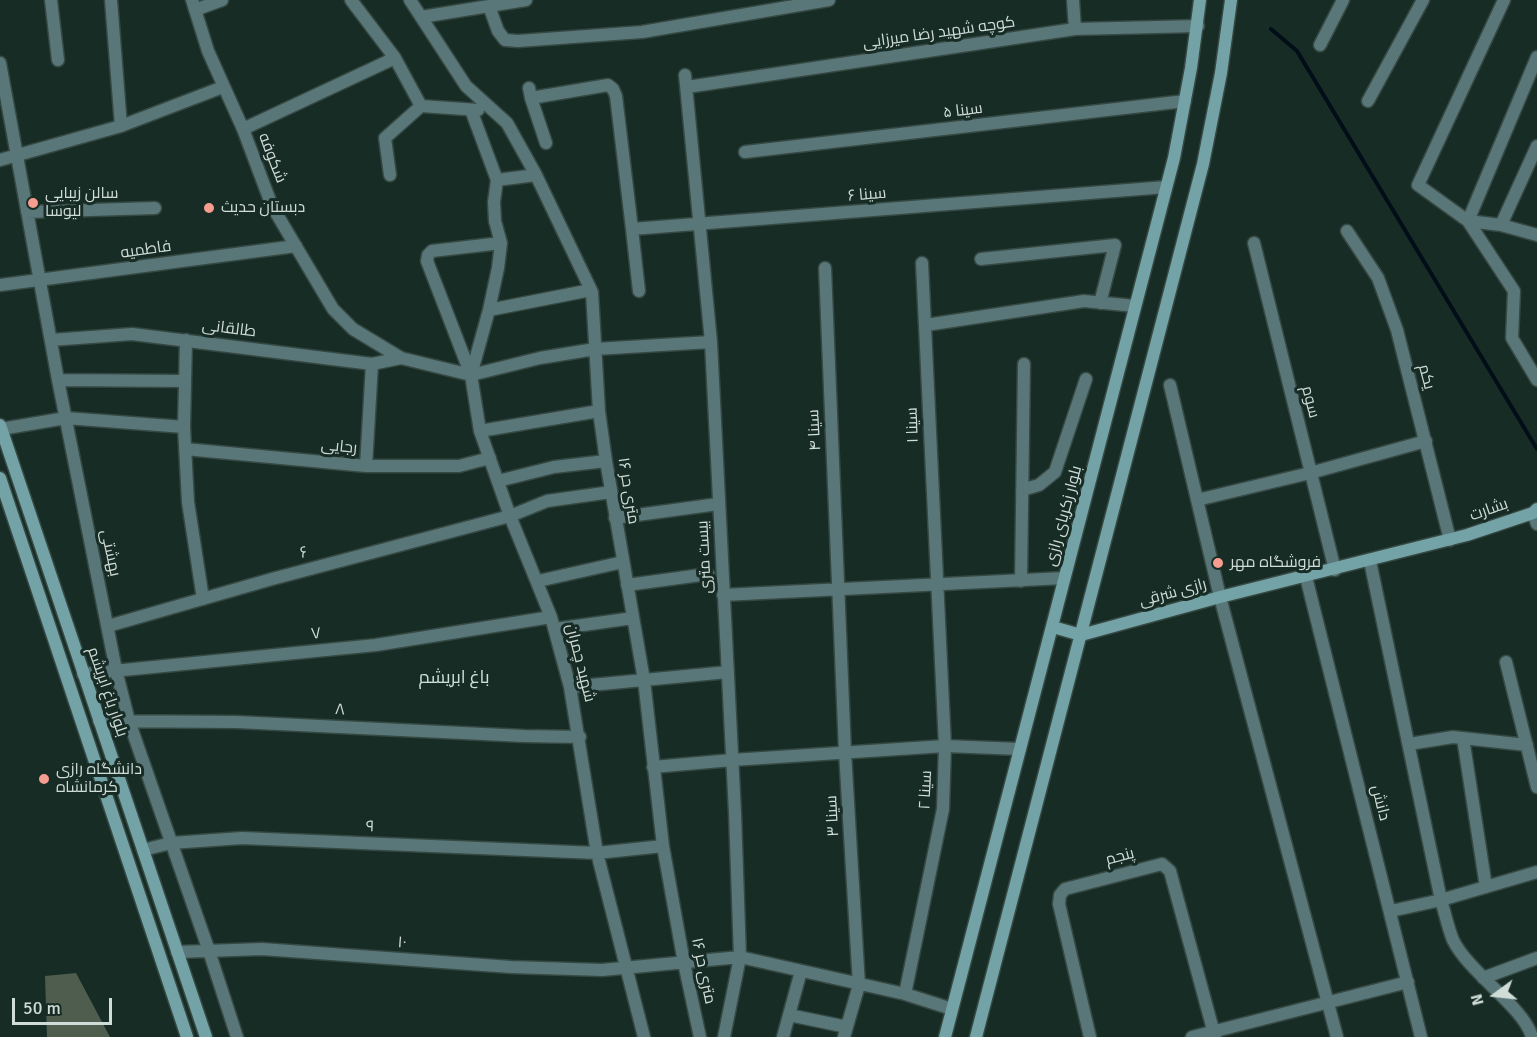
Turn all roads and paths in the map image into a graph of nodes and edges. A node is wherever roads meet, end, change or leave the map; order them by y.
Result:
1 (51, 0) edge
2 (111, 0) edge
3 (222, 0) edge
4 (351, 0) edge
5 (410, 0) edge
6 (526, 0) edge
7 (829, 0) edge
8 (1073, 0) edge
9 (1200, 0) edge
10 (1231, 0) edge
11 (1343, 0) edge
12 (1423, 0) edge
13 (1504, 0) edge
14 (193, 5) edge
15 (489, 6) junction
16 (421, 17) junction
17 (1198, 26) junction
18 (1075, 29) junction
19 (1320, 45) dead end
20 (1537, 57) edge
21 (395, 58) junction
22 (58, 60) dead end
23 (0, 63) edge
24 (686, 81) joint
25 (223, 87) junction
26 (1185, 101) junction
27 (1368, 101) dead end
28 (421, 106) junction
29 (471, 110) junction
30 (495, 112) junction
31 (120, 126) junction
32 (243, 129) junction
33 (546, 143) dead end
34 (1537, 146) edge
35 (745, 152) dead end
36 (17, 157) junction
37 (0, 160) edge
38 (390, 175) dead end
39 (536, 175) junction
40 (497, 180) junction
41 (1167, 187) junction
42 (155, 208) dead end
43 (27, 212) junction
44 (1468, 221) junction
45 (699, 225) junction
46 (1501, 225) junction
47 (633, 229) junction
48 (1347, 231) dead end
49 (1537, 235) edge
50 (501, 243) junction
51 (1254, 243) dead end
52 (296, 246) junction
53 (981, 259) dead end
54 (922, 263) dead end
55 (825, 268) dead end
56 (40, 280) junction
57 (0, 285) edge
58 (591, 290) junction
59 (639, 291) dead end
60 (1100, 303) junction
61 (1135, 306) junction
62 (489, 310) junction
63 (926, 325) junction
64 (51, 340) junction
65 (186, 340) junction
66 (711, 342) junction
67 (595, 349) junction
68 (401, 358) junction
69 (372, 364) junction
70 (1024, 364) dead end
71 (471, 375) junction
72 (1086, 379) dead end
73 (58, 380) junction
74 (1537, 380) edge
75 (184, 381) junction
76 (1170, 384) dead end
77 (599, 411) junction
78 (66, 418) junction
79 (1, 427) edge
80 (184, 427) junction
81 (480, 431) junction
82 (1426, 441) junction
83 (185, 449) junction
84 (489, 458) junction
85 (606, 461) junction
86 (366, 466) junction
87 (1310, 473) junction
88 (0, 478) edge
89 (498, 481) junction
90 (1022, 490) junction
91 (611, 492) junction
92 (1197, 500) junction
93 (718, 504) junction
94 (1536, 515) edge
95 (510, 516) junction
96 (615, 518) junction
97 (1450, 540) junction
98 (1370, 561) junction
99 (623, 562) junction
100 (1335, 570) junction
101 (708, 574) dead end
102 (1306, 577) junction
103 (1064, 578) junction
104 (1021, 580) junction
105 (538, 581) junction
106 (627, 585) junction
107 (936, 585) junction
108 (839, 590) junction
109 (723, 596) junction
110 (1220, 597) junction
111 (203, 598) junction
112 (633, 618) junction
113 (553, 623) junction
114 (108, 626) junction
115 (1053, 627) junction
116 (1081, 635) junction
117 (1506, 662) dead end
118 (116, 670) junction
119 (728, 672) junction
120 (83, 674) junction
121 (644, 680) junction
122 (570, 687) junction
123 (99, 722) junction
124 (129, 722) junction
125 (580, 737) junction
126 (1463, 738) junction
127 (1408, 744) junction
128 (1527, 745) junction
129 (945, 746) junction
130 (1020, 749) junction
131 (845, 752) junction
132 (732, 760) junction
133 (653, 767) junction
134 (1537, 787) edge
135 (171, 843) junction
136 (663, 846) junction
137 (143, 850) junction
138 (597, 853) junction
139 (1537, 872) edge
140 (1486, 887) junction
141 (1441, 900) junction
142 (1391, 911) junction
143 (209, 951) junction
144 (177, 952) junction
145 (740, 957) junction
146 (1537, 958) edge
147 (684, 963) junction
148 (625, 968) junction
149 (801, 971) junction
150 (1483, 978) junction
151 (1408, 982) junction
152 (859, 985) junction
153 (905, 994) junction
154 (1328, 1001) junction
155 (952, 1009) junction
156 (789, 1015) junction
157 (1533, 1028) edge
158 (845, 1032) edge
159 (1214, 1034) edge
160 (187, 1037) edge
161 (206, 1037) edge
162 (237, 1037) edge
163 (644, 1037) edge
164 (700, 1037) edge
165 (724, 1037) edge
166 (783, 1037) edge
167 (945, 1037) edge
168 (976, 1037) edge
169 (1090, 1037) edge
170 (1192, 1037) edge
171 (1337, 1037) edge
172 (1421, 1037) edge

1 - 22 street
2 - 31 street
3 - 14 street
4 - 21 street
5 - 16 street, ۱۶ متری حر
6 - 15 street
7 - 15 street
8 - 18 street
9 - 17 main road, بلوار زکریای رازی
10 - 116 main road
11 - 19 street
12 - 27 street
13 - 44 street
14 - 25 street, شکوفه
15 - 16 street
16 - 30 street, ۱۶ متری حر
17 - 18 street, کوچه شهید رضا میرزایی
17 - 26 main road, بلوار زکریای رازی
18 - 24 street, کوچه شهید رضا میرزایی
20 - 44 street
21 - 28 street
21 - 32 street
23 - 36 street, بهشتی
24 - 45 street, بیست متری
25 - 31 street
25 - 32 street, شکوفه
26 - 35 street, سینا ۵
26 - 41 main road, بلوار زکریای رازی
28 - 29 street
28 - 38 street
29 - 30 street
29 - 40 street
30 - 39 street, ۱۶ متری حر
31 - 36 street
32 - 52 street, شکوفه
33 - 47 street
34 - 46 street
36 - 37 street
36 - 43 street, بهشتی
39 - 40 street
39 - 58 street, ۱۶ متری حر
40 - 50 street
41 - 45 street, سینا ۶
41 - 61 main road, بلوار زکریای رازی
42 - 43 street
43 - 56 street, بهشتی
44 - 46 street
44 - 74 street
45 - 47 street, سینا ۶
45 - 66 street, بیست متری
46 - 49 street
47 - 59 street
48 - 82 street, یکم
50 - 62 street
50 - 71 street
51 - 87 street, سوم
52 - 56 street, فاطمیه
52 - 68 street, شکوفه
53 - 60 street
54 - 63 street, ۱ سینا
55 - 108 street, سینا ۴
56 - 57 street, فاطمیه
56 - 64 street, بهشتی
58 - 62 street
58 - 67 street, ۱۶ متری حر
60 - 61 street
60 - 63 street
61 - 103 main road, بلوار زکریای رازی
62 - 71 street
63 - 107 street, ۱ سینا
64 - 65 street, طالقانی
64 - 73 street, بهشتی
65 - 69 street, طالقانی
65 - 75 street
66 - 67 street
66 - 93 street, بیست متری
67 - 71 street
67 - 77 street, ۱۶ متری حر
68 - 69 street, طالقانی
68 - 71 street
69 - 86 street
70 - 90 street
71 - 81 street, شهید چمران
72 - 90 street
73 - 75 street
73 - 78 street, بهشتی
75 - 80 street
76 - 92 street
77 - 81 street
77 - 85 street, ۱۶ متری حر
78 - 79 street
78 - 80 street
78 - 114 street, بهشتی
79 - 120 main road, بلوار باغ ابریشم
80 - 83 street
81 - 84 street, شهید چمران
82 - 87 street
82 - 97 street, یکم
83 - 86 street, رجایی
83 - 111 street
84 - 86 street, رجایی
84 - 89 street, شهید چمران
85 - 89 street
85 - 91 street, ۱۶ متری حر
87 - 92 street
87 - 100 street, سوم
88 - 160 main road, بلوار باغ ابریشم
89 - 95 street, شهید چمران
90 - 104 street
91 - 95 street, ۶
91 - 96 street, ۱۶ متری حر
92 - 110 street
93 - 96 street
93 - 109 street, بیست متری
94 - 97 main road, بشارت
95 - 105 street, شهید چمران
95 - 111 street, ۶
96 - 99 street, ۱۶ متری حر
97 - 98 main road, رازی شرقی
98 - 100 main road, رازی شرقی
98 - 127 street
99 - 105 street
99 - 106 street, ۱۶ متری حر
100 - 102 main road, رازی شرقی
101 - 106 street
102 - 110 main road, رازی شرقی
102 - 142 street, دانش
103 - 104 street
103 - 115 main road, بلوار زکریای رازی
104 - 107 street
105 - 113 street, شهید چمران
106 - 112 street, ۱۶ متری حر
107 - 108 street
107 - 129 street, سینا ۲
108 - 109 street
108 - 131 street, سینا ۳
109 - 119 street, بیست متری
110 - 116 main road, رازی شرقی
110 - 154 street
111 - 114 street, ۶
112 - 113 street, ۷
112 - 121 street, ۱۶ متری حر
113 - 118 street, ۷
113 - 122 street, شهید چمران
114 - 118 street, بهشتی
115 - 116 main road
115 - 130 main road, بلوار زکریای رازی
116 - 168 main road
117 - 128 street
118 - 120 street, ۷
118 - 124 street, بهشتی
119 - 121 street
119 - 132 street, بیست متری
120 - 123 main road, بلوار باغ ابریشم
121 - 122 street
121 - 133 street, ۱۶ متری حر
122 - 125 street, شهید چمران
123 - 124 street, ۸
123 - 137 main road, بلوار باغ ابریشم
124 - 125 street, ۸
124 - 135 street, بهشتی
125 - 138 street, شهید چمران
126 - 127 street
126 - 128 street
126 - 140 street
127 - 141 street
128 - 134 street
129 - 130 street
129 - 131 street
129 - 153 street, سینا ۲
130 - 155 main road, بلوار زکریای رازی
131 - 132 street
131 - 152 street, سینا ۳
132 - 133 street
132 - 145 street, بیست متری
133 - 136 street, ۱۶ متری حر
135 - 137 street, ۹
135 - 138 street, ۹
135 - 143 street, بهشتی
136 - 138 street, ۹
136 - 147 street, ۱۶ متری حر
137 - 144 main road, بلوار باغ ابریشم
138 - 148 street, شهید چمران
139 - 140 street
140 - 141 street
141 - 142 street
141 - 150 street
142 - 151 street, دانش
143 - 144 street, ۱۰
143 - 148 street, ۱۰
143 - 162 street, بهشتی
144 - 161 main road, بلوار باغ ابریشم
145 - 147 street, ۱۰
145 - 149 street, ۱۰
145 - 165 street, بیست متری
146 - 150 street
147 - 148 street, ۱۰
147 - 164 street, ۱۶ متری حر
148 - 163 street, شهید چمران
149 - 152 street, ۱۰
149 - 156 street
150 - 157 street
151 - 154 street
151 - 172 street, دانش
152 - 153 street, ۱۰
152 - 158 street, سینا ۳
153 - 155 street, ۱۰
154 - 159 street
154 - 171 street
155 - 167 main road, بلوار زکریای رازی
156 - 158 street
156 - 166 street
159 - 169 street, پنجم
159 - 170 street

